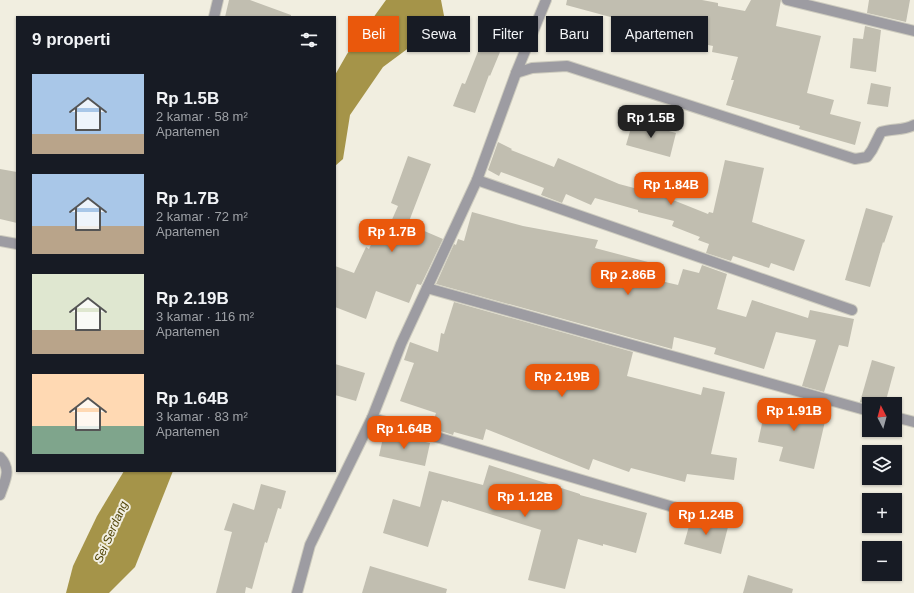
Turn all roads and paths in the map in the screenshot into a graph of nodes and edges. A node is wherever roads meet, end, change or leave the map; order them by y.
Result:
1 (218, 0) edge
2 (546, 0) edge
3 (787, 0) edge
4 (214, 16) edge
5 (914, 31) edge
6 (516, 73) junction
7 (914, 125) edge
8 (477, 180) junction
9 (0, 241) edge
10 (16, 244) edge
11 (427, 288) junction
12 (852, 310) dead end
13 (862, 409) edge
14 (372, 418) junction
15 (902, 419) edge
16 (914, 422) edge
17 (0, 457) edge
18 (0, 495) edge
19 (697, 514) dead end
20 (297, 593) edge

1 - 4 street
2 - 6 street
3 - 5 street
6 - 7 street
6 - 8 street
8 - 11 street
8 - 12 street
9 - 10 street
11 - 13 street
11 - 14 street
14 - 19 street
14 - 20 street
15 - 16 street
17 - 18 street

